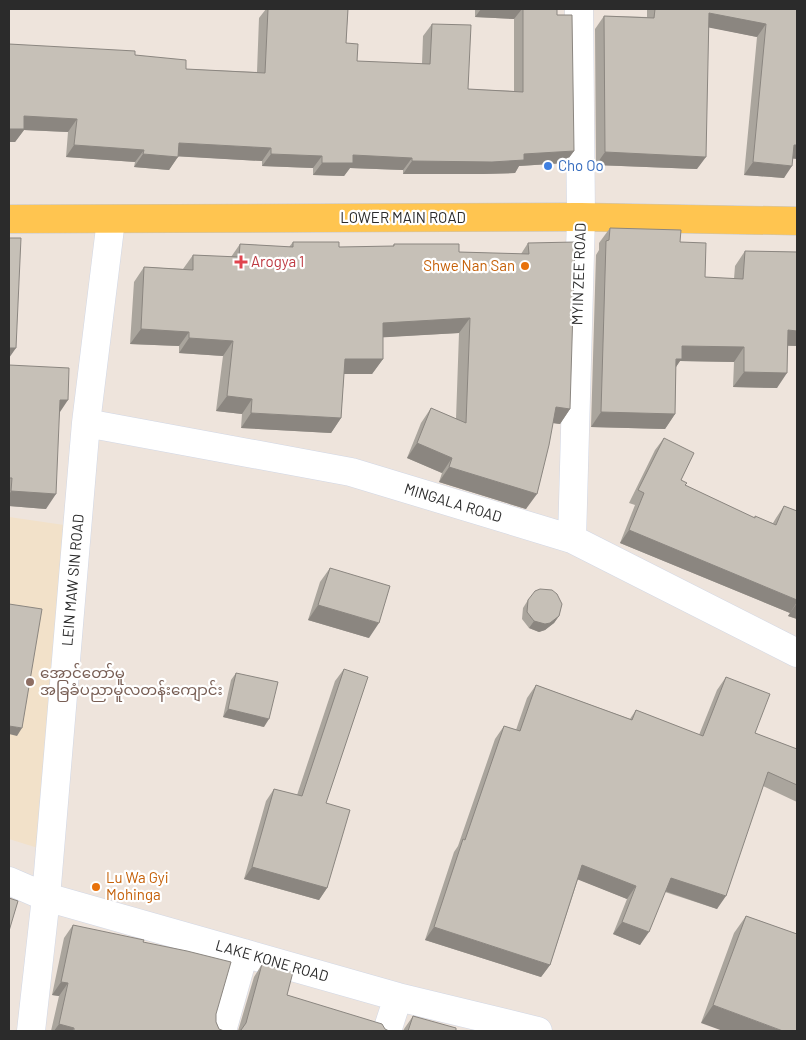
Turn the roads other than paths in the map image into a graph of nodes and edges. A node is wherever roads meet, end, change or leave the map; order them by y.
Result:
1 (579, 9) edge
2 (581, 217) junction
3 (9, 220) edge
4 (111, 220) junction
5 (797, 221) edge
6 (86, 423) junction
7 (572, 539) junction
8 (797, 653) edge
9 (9, 881) edge
10 (46, 897) junction
11 (244, 953) junction
12 (398, 997) junction
13 (31, 1031) edge
14 (222, 1031) edge
15 (387, 1031) edge
16 (538, 1031) edge

1 - 2 street, MYIN ZEE ROAD
2 - 4 main road, LOWER MAIN ROAD
2 - 5 main road, LOWER MAIN ROAD
2 - 7 street, MYIN ZEE ROAD
3 - 4 main road, LOWER MAIN ROAD
4 - 6 street, LEIN MAW SIN ROAD
6 - 7 street, MINGALA ROAD
6 - 10 street, LEIN MAW SIN ROAD
7 - 8 street, MINGALA ROAD
9 - 10 street, LAKE KONE ROAD
10 - 11 street, LAKE KONE ROAD
10 - 13 street, LEIN MAW SIN ROAD
11 - 12 street, LAKE KONE ROAD
11 - 14 street
12 - 15 street
12 - 16 street, LAKE KONE ROAD

